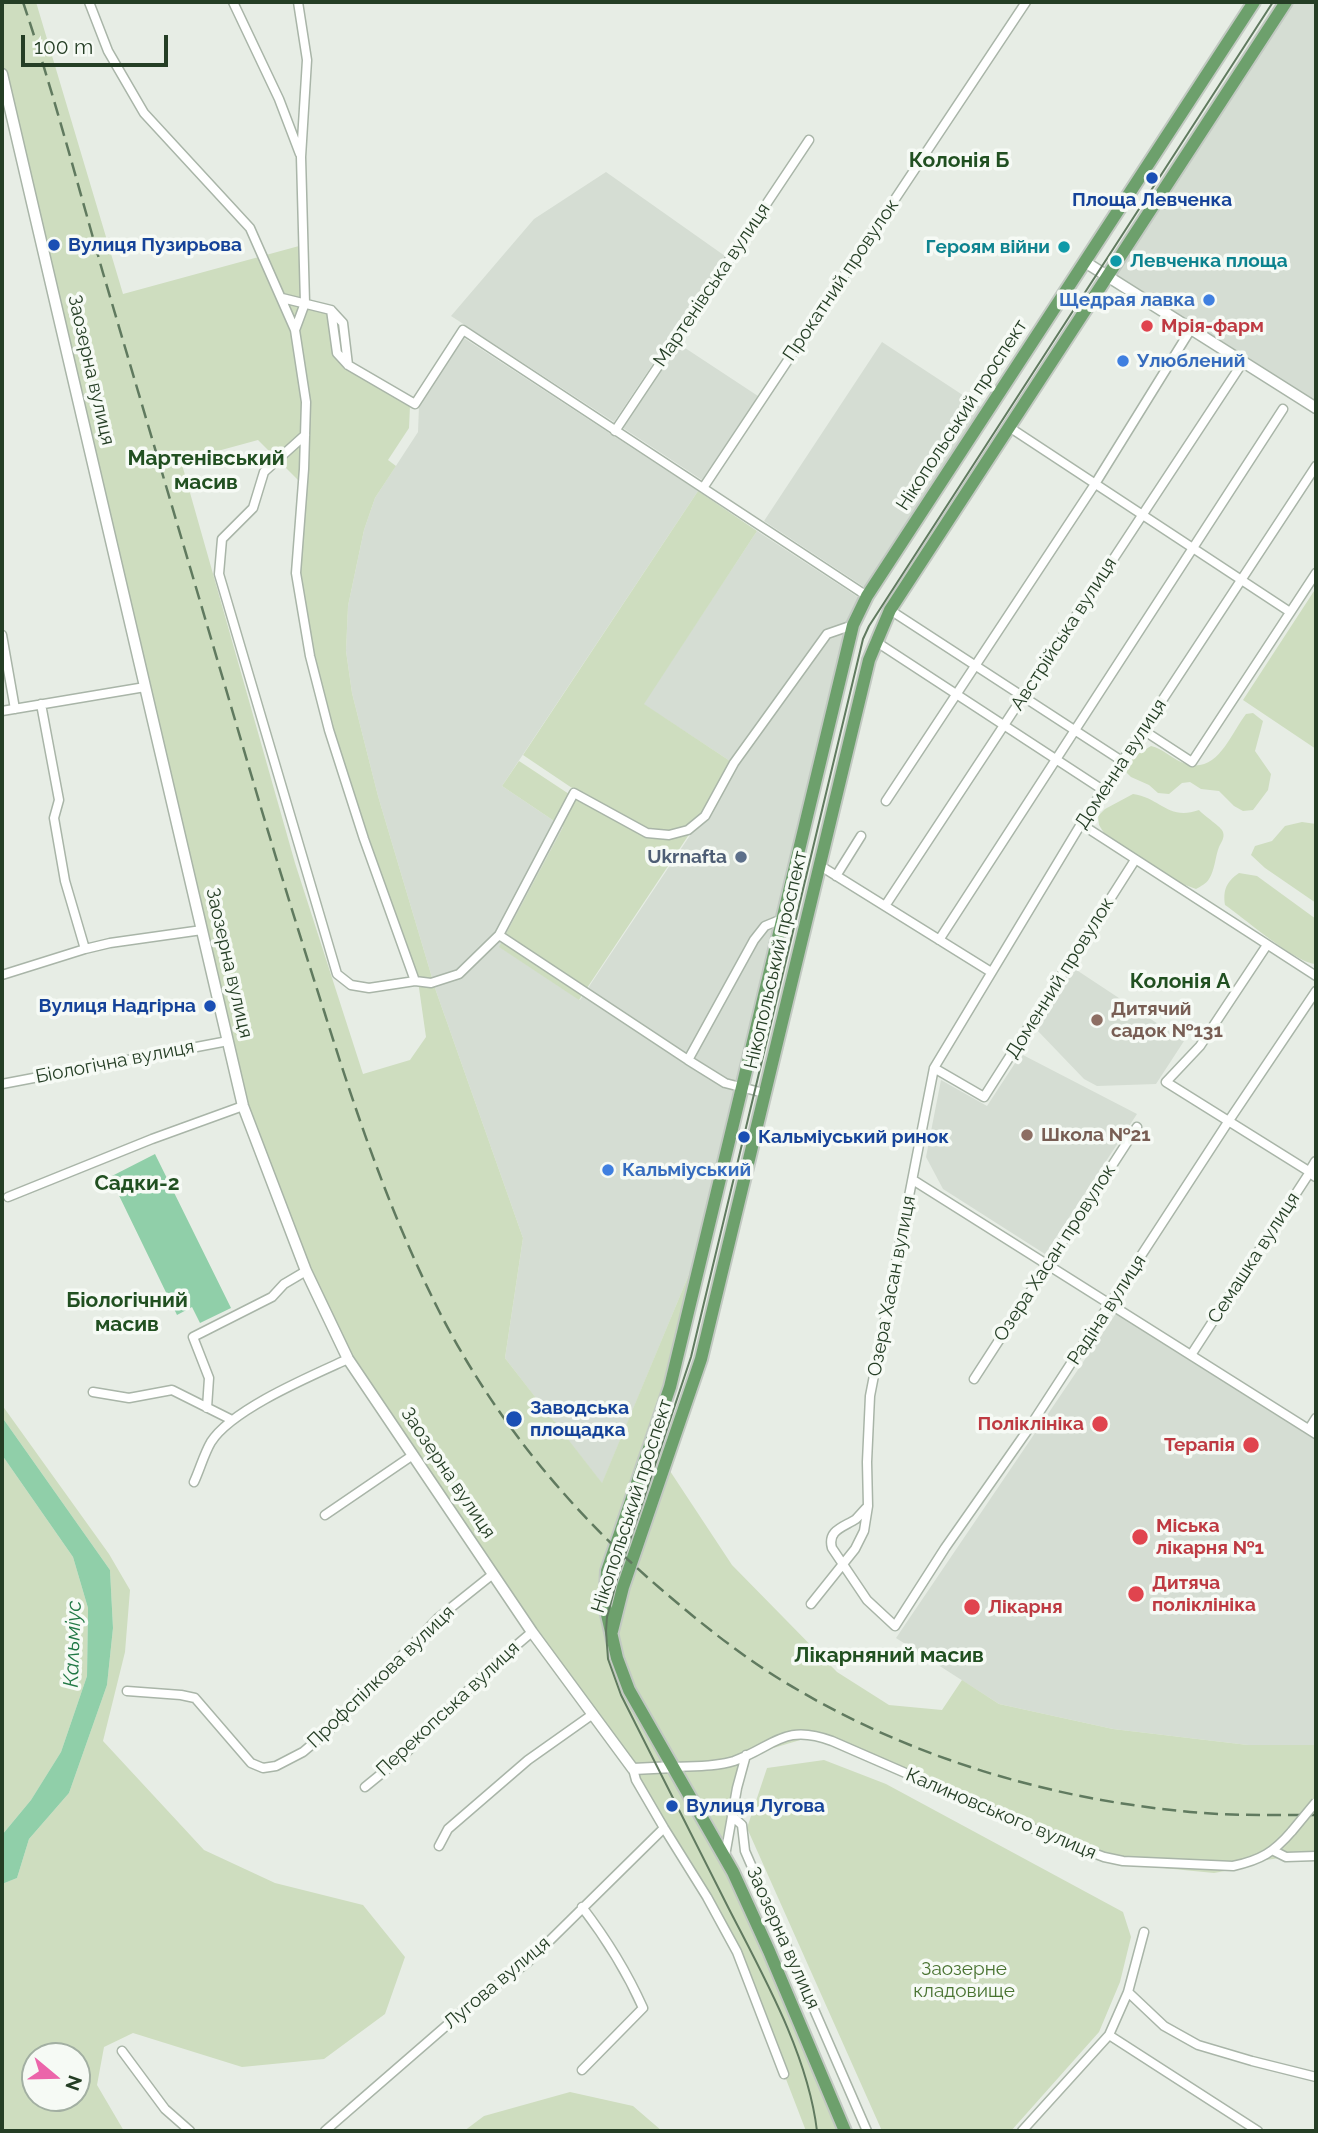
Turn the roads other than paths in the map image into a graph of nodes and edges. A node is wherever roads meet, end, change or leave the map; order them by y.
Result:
1 (89, 2) edge
2 (233, 2) edge
3 (298, 2) edge
4 (1026, 2) edge
5 (1254, 2) edge
6 (1286, 2) edge
7 (3, 80) edge
8 (809, 140) dead end
9 (301, 157) junction
10 (1085, 262) junction
11 (1108, 276) junction
12 (282, 299) junction
13 (305, 303) junction
14 (1191, 329) junction
15 (295, 330) junction
16 (1243, 362) junction
17 (1316, 408) edge
18 (1283, 409) dead end
19 (1009, 427) junction
20 (615, 430) junction
21 (305, 435) junction
22 (1316, 466) edge
23 (1094, 484) junction
24 (703, 488) junction
25 (1143, 515) junction
26 (1193, 548) junction
27 (1316, 573) edge
28 (1242, 581) junction
29 (867, 596) junction
30 (890, 610) junction
31 (1290, 612) junction
32 (853, 625) junction
33 (2, 635) edge
34 (875, 641) junction
35 (976, 666) junction
36 (145, 687) junction
37 (957, 695) junction
38 (1023, 696) junction
39 (41, 704) junction
40 (15, 709) junction
41 (2, 711) edge
42 (1004, 725) junction
43 (1075, 730) junction
44 (1143, 730) junction
45 (1056, 759) junction
46 (1122, 761) junction
47 (1103, 790) junction
48 (886, 801) dead end
49 (1080, 824) junction
50 (861, 836) dead end
51 (798, 852) junction
52 (1135, 860) junction
53 (819, 865) junction
54 (836, 876) junction
55 (885, 906) junction
56 (782, 919) junction
57 (202, 930) junction
58 (499, 935) junction
59 (939, 940) junction
60 (1267, 945) junction
61 (85, 949) junction
62 (991, 972) junction
63 (2, 975) edge
64 (1316, 976) edge
65 (415, 981) junction
66 (1316, 991) edge
67 (228, 1041) junction
68 (688, 1060) junction
69 (934, 1068) junction
70 (2, 1084) edge
71 (741, 1087) junction
72 (764, 1093) junction
73 (243, 1106) junction
74 (1228, 1122) junction
75 (1137, 1127) dead end
76 (1316, 1162) edge
77 (1313, 1174) edge
78 (912, 1180) junction
79 (8, 1197) dead end
80 (1048, 1265) junction
81 (306, 1271) junction
82 (1111, 1304) junction
83 (1191, 1355) junction
84 (348, 1359) junction
85 (974, 1379) dead end
86 (93, 1392) dead end
87 (207, 1408) junction
88 (1316, 1418) edge
89 (232, 1420) junction
90 (1313, 1431) edge
91 (413, 1455) junction
92 (194, 1482) dead end
93 (868, 1506) junction
94 (326, 1515) dead end
95 (844, 1563) junction
96 (493, 1573) junction
97 (811, 1604) dead end
98 (532, 1632) junction
99 (612, 1634) junction
100 (127, 1691) dead end
101 (593, 1714) junction
102 (746, 1755) junction
103 (674, 1767) junction
104 (633, 1769) junction
105 (365, 1787) dead end
106 (1316, 1802) edge
107 (732, 1816) junction
108 (664, 1828) junction
109 (439, 1846) dead end
110 (1274, 1851) junction
111 (725, 1856) junction
112 (1316, 1856) edge
113 (582, 1907) junction
114 (1144, 1932) dead end
115 (1128, 1992) junction
116 (1109, 2035) junction
117 (122, 2051) dead end
118 (582, 2070) dead end
119 (784, 2074) dead end
120 (1316, 2077) edge
121 (190, 2131) edge
122 (325, 2131) edge
123 (845, 2131) edge
124 (867, 2131) edge
125 (1023, 2131) edge
126 (1258, 2131) edge

1 - 12 street
2 - 9 street
3 - 9 street
4 - 24 street, Прокатний провулок
5 - 10 main road, Нікопольський проспект
6 - 11 main road, Нікопольський проспект
7 - 36 street, Заозерна вулиця
8 - 20 street, Мартенівська вулиця
9 - 13 street
10 - 11 street
10 - 29 main road, Нікопольський проспект
11 - 14 street
11 - 19 main road, Нікопольський проспект
12 - 13 street
12 - 15 street
13 - 15 street
13 - 20 street
14 - 16 street
14 - 23 street
15 - 21 street
16 - 17 street
16 - 25 street, Австрійська вулиця
18 - 26 street
19 - 23 street
19 - 30 main road, Нікопольський проспект
20 - 24 street
21 - 65 street
21 - 65 street
22 - 28 street, Доменна вулиця
23 - 25 street
23 - 35 street
24 - 29 street
25 - 26 street
25 - 38 street, Австрійська вулиця
26 - 28 street
26 - 43 street
27 - 31 street
28 - 31 street
28 - 44 street, Доменна вулиця
29 - 32 main road, Нікопольський проспект
30 - 34 main road, Нікопольський проспект
30 - 35 street
31 - 44 street
32 - 51 main road, Нікопольський проспект
32 - 58 street
33 - 40 street
34 - 37 street
34 - 53 main road, Нікопольський проспект
35 - 37 street
35 - 38 street
36 - 39 street
36 - 57 street, Заозерна вулиця
37 - 42 street
37 - 48 street
38 - 42 street, Австрійська вулиця
38 - 43 street
39 - 40 street
39 - 61 street
40 - 41 street
42 - 45 street
42 - 55 street, Австрійська вулиця
43 - 45 street
43 - 46 street
44 - 46 street, Доменна вулиця
45 - 47 street
45 - 59 street
46 - 47 street, Доменна вулиця
47 - 49 street, Доменна вулиця
49 - 52 street
49 - 62 street, Доменна вулиця
50 - 54 street
51 - 53 main road
51 - 56 main road, Нікопольський проспект
52 - 60 street
52 - 69 street, Доменний провулок
53 - 54 street
53 - 72 main road, Нікопольський проспект
54 - 55 street
55 - 59 street
56 - 68 street
56 - 71 main road, Нікопольський проспект
57 - 61 street
57 - 67 street, Заозерна вулиця
58 - 65 street
58 - 68 street
59 - 62 street
60 - 64 street
60 - 74 street
61 - 63 street
62 - 69 street, Доменна вулиця
66 - 74 street, Радіна вулиця
67 - 70 street, Біологічна вулиця
67 - 73 street, Заозерна вулиця
68 - 71 street
69 - 78 street, Озера Хасан вулиця
71 - 72 street
71 - 99 main road, Нікопольський проспект
72 - 99 main road, Нікопольський проспект
73 - 79 street
73 - 81 street, Заозерна вулиця
74 - 77 street
74 - 82 street, Радіна вулиця
75 - 80 street, Озера Хасан провулок
76 - 77 street, Семашка вулиця
77 - 83 street, Семашка вулиця
78 - 80 street
78 - 93 street, Озера Хасан вулиця
80 - 82 street
80 - 85 street, Озера Хасан провулок
81 - 84 street, Заозерна вулиця
81 - 87 street
82 - 83 street
82 - 95 street, Радіна вулиця
83 - 90 street
84 - 89 street
84 - 91 street, Заозерна вулиця
86 - 87 street
87 - 89 street
88 - 90 street
89 - 92 street
91 - 94 street
91 - 96 street, Заозерна вулиця
93 - 95 street, Озера Хасан вулиця
93 - 95 street
95 - 97 street, Озера Хасан вулиця
96 - 98 street, Заозерна вулиця
96 - 100 street, Профспілкова вулиця
98 - 101 street, Заозерна вулиця
98 - 105 street, Перекопська вулиця
99 - 103 main road, Заозерна вулиця
101 - 104 street, Заозерна вулиця
101 - 109 street
102 - 103 street, Калиновського вулиця
102 - 107 street
102 - 110 street, Калиновського вулиця
103 - 104 street
103 - 111 main road, Заозерна вулиця
104 - 108 street, Заозерна вулиця
106 - 110 street, Калиновського вулиця, bridge
107 - 111 street
107 - 124 street
108 - 113 street, Лугова вулиця
108 - 119 street, Заозерна вулиця
110 - 112 street
111 - 123 main road, Заозерна вулиця
113 - 118 street
113 - 122 street, Лугова вулиця
114 - 115 street
115 - 116 street
115 - 120 street
116 - 125 street
116 - 126 street
117 - 121 street

